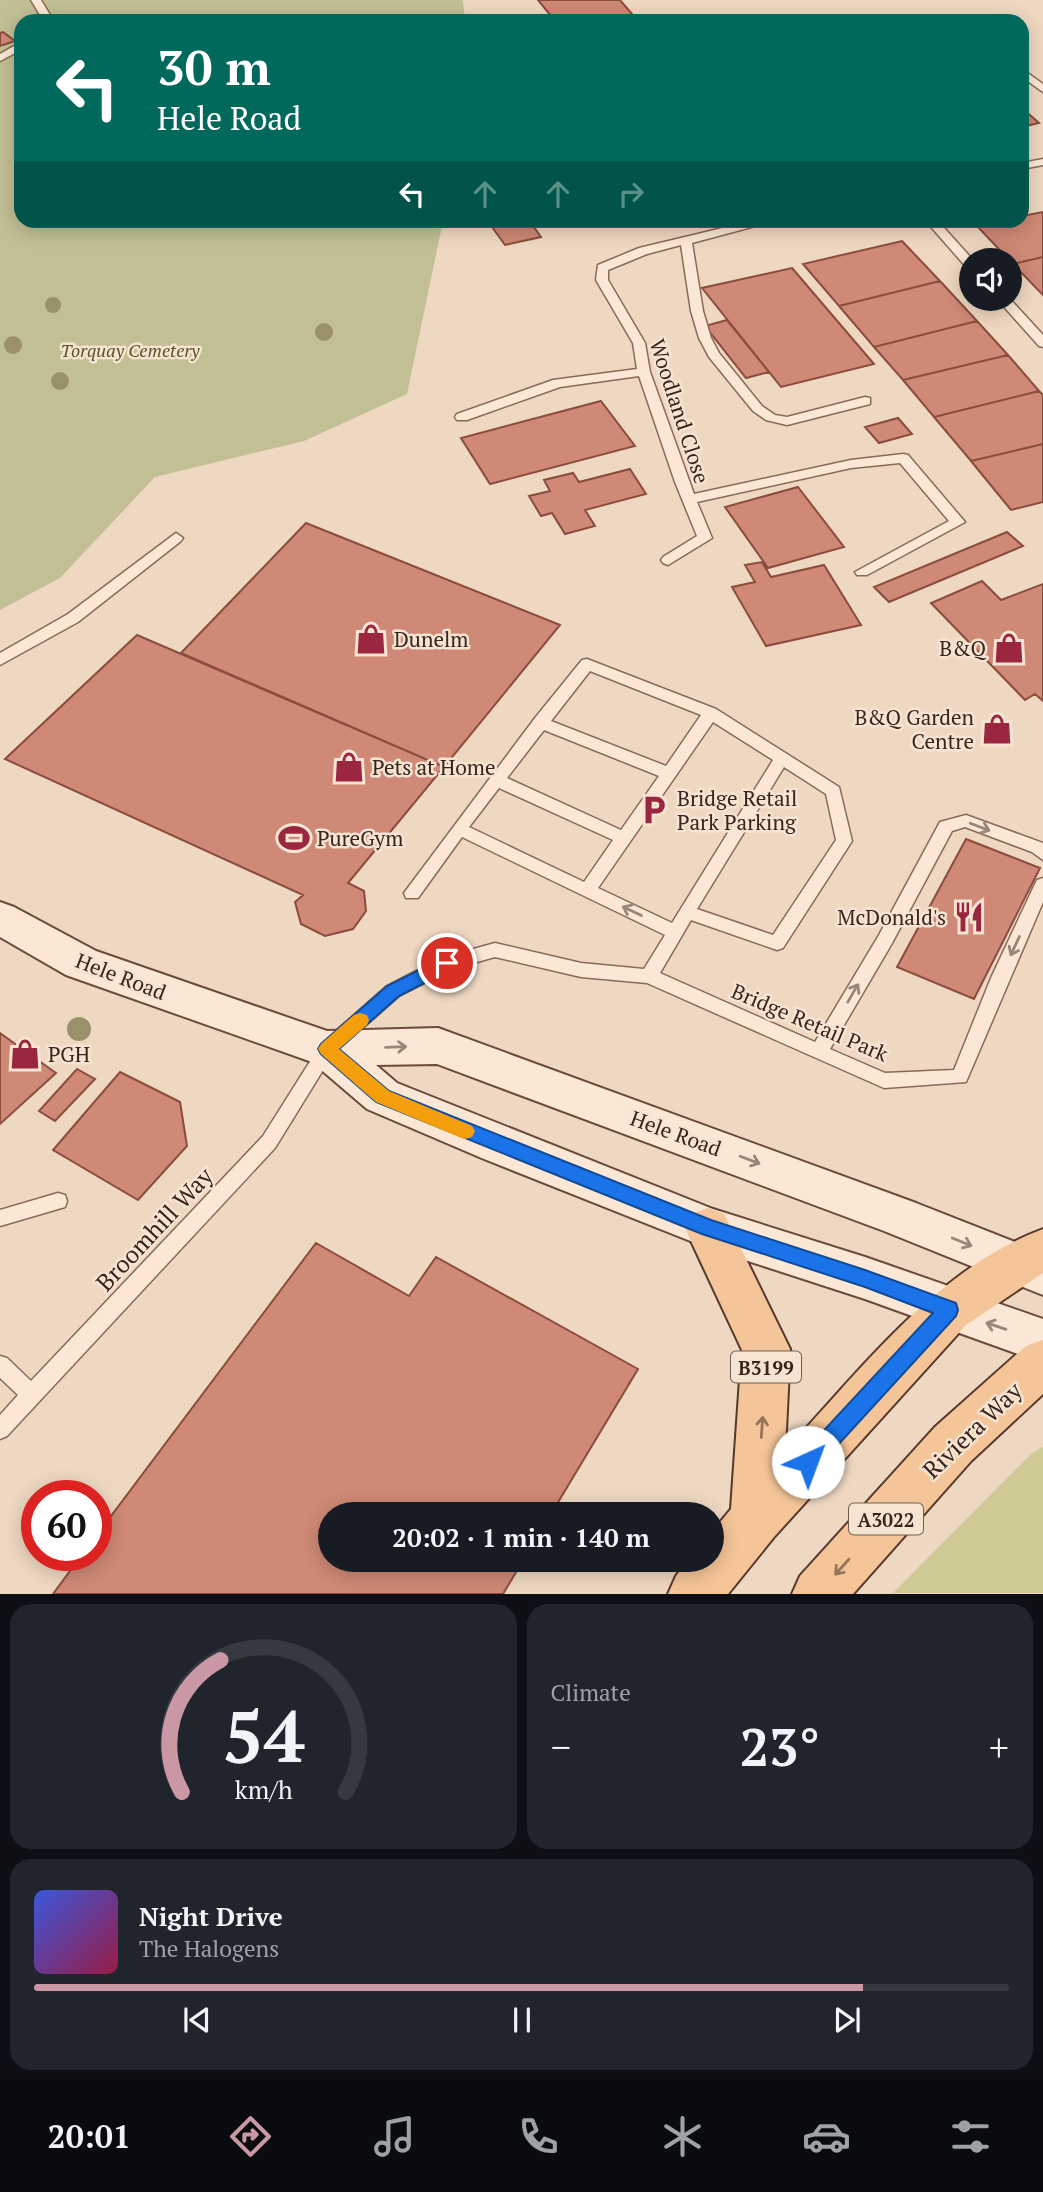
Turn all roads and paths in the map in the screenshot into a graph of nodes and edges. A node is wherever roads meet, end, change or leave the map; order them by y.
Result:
1 (1029, 78) edge
2 (1043, 89) edge
3 (727, 228) edge
4 (937, 228) edge
5 (686, 241) junction
6 (959, 252) edge
7 (1014, 311) edge
8 (1043, 343) edge
9 (644, 372) junction
10 (864, 401) dead end
11 (462, 417) dead end
12 (689, 499) junction
13 (176, 538) dead end
14 (668, 561) dead end
15 (862, 572) dead end
16 (0, 660) edge
17 (711, 713) junction
18 (540, 722) junction
19 (782, 758) junction
20 (667, 773) junction
21 (496, 780) junction
22 (459, 829) junction
23 (623, 838) junction
24 (1043, 854) edge
25 (1043, 884) edge
26 (588, 889) junction
27 (412, 893) dead end
28 (687, 912) junction
29 (0, 918) edge
30 (676, 933) junction
31 (649, 976) junction
32 (327, 1049) junction
33 (819, 1052) junction
34 (58, 1201) dead end
35 (0, 1218) edge
36 (708, 1228) junction
37 (1034, 1263) edge
38 (949, 1310) junction
39 (1043, 1341) edge
40 (1043, 1362) edge
41 (0, 1366) edge
42 (32, 1395) junction
43 (0, 1429) edge
44 (756, 1520) junction
45 (694, 1594) edge
46 (818, 1594) edge

1 - 2 lane
3 - 5 lane, Woodland Close
4 - 6 lane
5 - 9 lane, Woodland Close
5 - 10 lane
7 - 8 lane
9 - 11 lane
9 - 12 lane, Woodland Close
12 - 14 lane, Woodland Close
12 - 15 lane
13 - 16 lane
17 - 18 lane
17 - 19 lane
17 - 20 lane
18 - 20 lane
18 - 21 lane
19 - 28 lane
19 - 28 lane
20 - 23 lane
21 - 22 lane
21 - 23 lane
22 - 26 lane
22 - 27 lane
23 - 26 lane
33 -> 24 lane
25 -> 33 lane, Bridge Retail Park
30 -> 26 lane
28 - 30 lane
29 - 32 main road, Hele Road
30 - 31 lane
31 - 32 lane, Bridge Retail Park
31 - 33 lane, Bridge Retail Park
32 - 36 main road, Hele Road
32 -> 37 main road, Hele Road
32 - 42 lane, Broomhill Way
34 - 35 lane
36 - 38 main road, Hele Road
44 -> 36 main road, B3199
37 - 38 main road
39 -> 38 main road, Hele Road
38 - 44 main road
40 -> 46 main road, Riviera Way / A3022
41 - 42 lane
42 - 43 lane, Broomhill Way
44 - 45 main road

